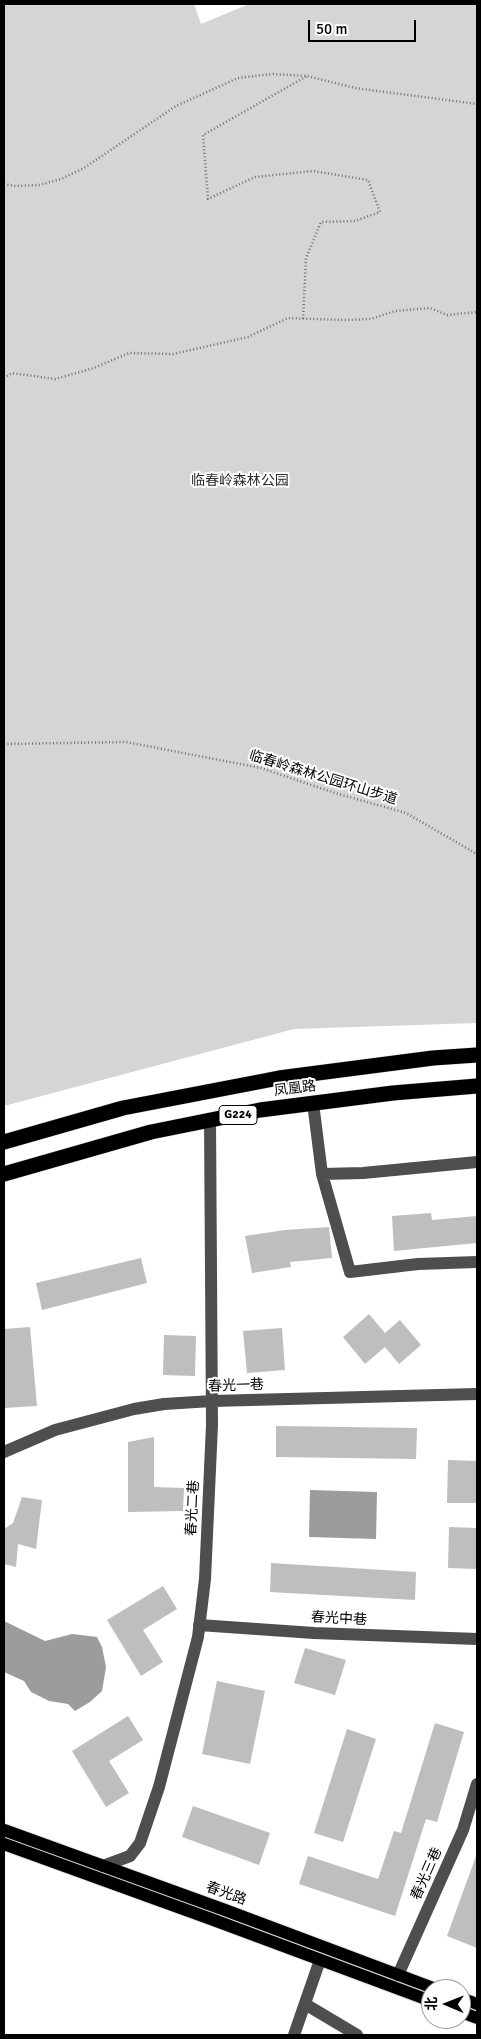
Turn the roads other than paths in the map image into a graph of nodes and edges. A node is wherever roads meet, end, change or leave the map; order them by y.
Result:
1 (477, 1055) edge
2 (477, 1086) edge
3 (313, 1103) junction
4 (210, 1120) junction
5 (4, 1142) edge
6 (477, 1162) edge
7 (4, 1174) edge
8 (322, 1174) junction
9 (477, 1262) edge
10 (477, 1394) edge
11 (212, 1401) junction
12 (4, 1452) edge
13 (199, 1625) junction
14 (477, 1639) edge
15 (477, 1784) edge
16 (4, 1830) edge
17 (4, 1844) edge
18 (103, 1866) junction
19 (320, 1960) junction
20 (398, 1975) junction
21 (421, 1983) edge
22 (421, 1997) edge
23 (305, 2004) junction
24 (294, 2035) edge
25 (357, 2035) edge

1 - 5 highway, 凤凰路 / G224
2 - 3 highway, 凤凰路 / G224
3 - 4 highway, 凤凰路 / G224
3 - 8 street
4 - 7 highway, 凤凰路 / G224
4 - 11 street, 春光二巷
6 - 8 street
8 - 9 street
10 - 11 street, 春光一巷
11 - 12 street, 春光一巷
11 - 13 street, 春光二巷
13 - 14 street, 春光中巷
13 - 18 street, 春光二巷
15 - 20 street, 春光三巷
16 - 18 main road, 春光路
17 - 19 main road, 春光路
18 - 20 main road, 春光路
19 - 22 main road, 春光路
19 - 23 street
20 - 21 main road, 春光路
23 - 24 street
23 - 25 street

